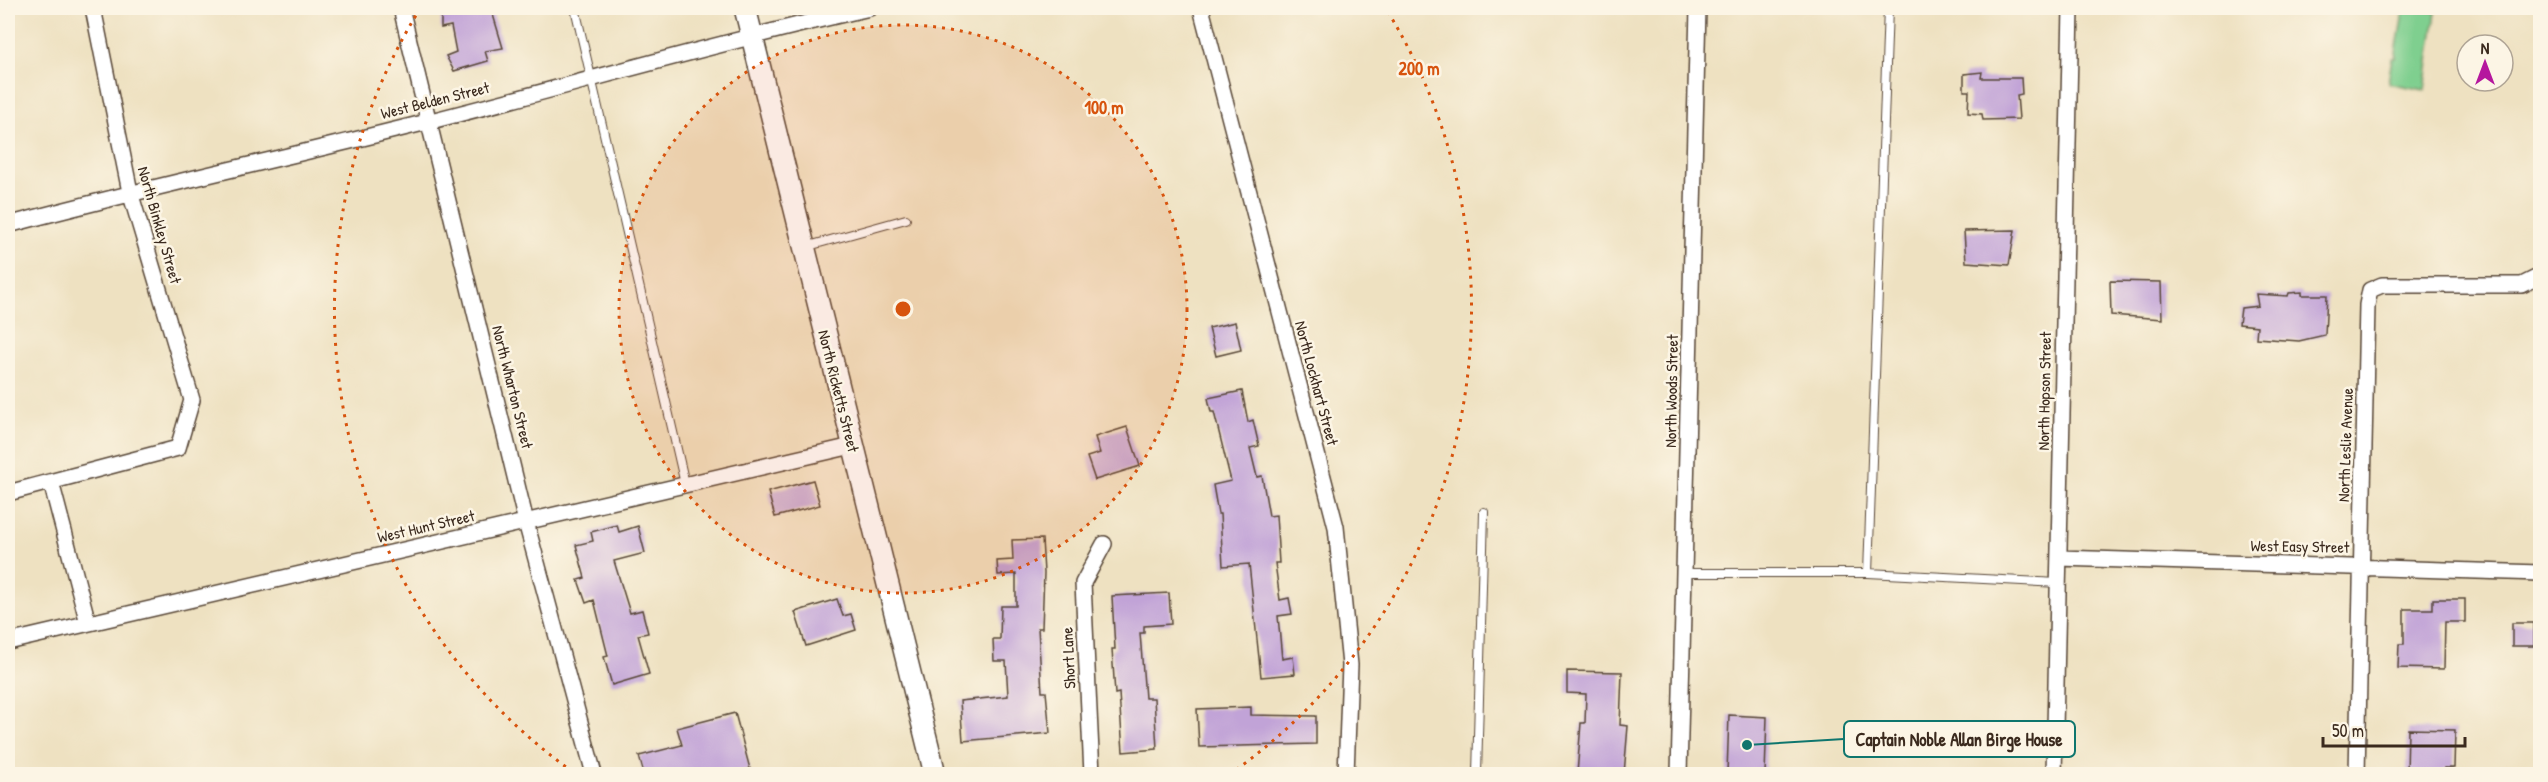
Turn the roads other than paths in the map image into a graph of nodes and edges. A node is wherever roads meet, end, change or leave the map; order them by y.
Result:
1 (93, 8) edge
2 (401, 8) edge
3 (575, 8) edge
4 (745, 8) edge
5 (870, 8) edge
6 (1201, 8) edge
7 (1698, 8) edge
8 (1888, 8) edge
9 (2071, 8) edge
10 (751, 35) junction
11 (592, 78) junction
12 (430, 121) junction
13 (130, 192) junction
14 (906, 219) dead end
15 (8, 225) edge
16 (803, 248) junction
17 (2541, 276) edge
18 (852, 446) junction
19 (51, 482) junction
20 (685, 484) junction
21 (8, 493) edge
22 (1484, 512) dead end
23 (526, 522) junction
24 (1104, 544) dead end
25 (2059, 558) junction
26 (2360, 566) junction
27 (1684, 573) junction
28 (1868, 573) junction
29 (2541, 573) edge
30 (2058, 583) junction
31 (88, 623) junction
32 (8, 642) edge
33 (594, 774) edge
34 (935, 774) edge
35 (1092, 774) edge
36 (1346, 774) edge
37 (1477, 774) edge
38 (1679, 774) edge
39 (2054, 774) edge
40 (2356, 774) edge

1 - 13 street, North Binkley Street
2 - 12 street, North Wharton Street
3 - 11 lane
4 - 10 street, North Ricketts Street
5 - 10 street, West Belden Street
6 - 36 street, North Lockhart Street
7 - 27 street, North Woods Street
8 - 28 lane
9 - 25 street, North Hopson Street
10 - 11 street, West Belden Street
10 - 16 street, North Ricketts Street
11 - 12 street, West Belden Street
11 - 20 lane
12 - 13 street, West Belden Street
12 - 23 street, North Wharton Street
13 - 15 street, West Belden Street
13 - 19 street, North Binkley Street
14 - 16 lane
16 - 18 street, North Ricketts Street
17 - 26 street, North Leslie Avenue
18 - 20 street, West Hunt Street
18 - 34 street, North Ricketts Street
19 - 21 street
19 - 31 street
20 - 23 street, West Hunt Street
22 - 37 lane
23 - 31 street, West Hunt Street
23 - 33 street, North Wharton Street
24 - 35 street, Short Lane
25 - 26 street, West Easy Street
25 - 30 street, North Hopson Street
26 - 29 street, West Easy Street
26 - 40 street, North Leslie Avenue
27 - 28 lane
27 - 38 street, North Woods Street
28 - 30 lane
30 - 39 street, North Hopson Street
31 - 32 street, West Hunt Street

